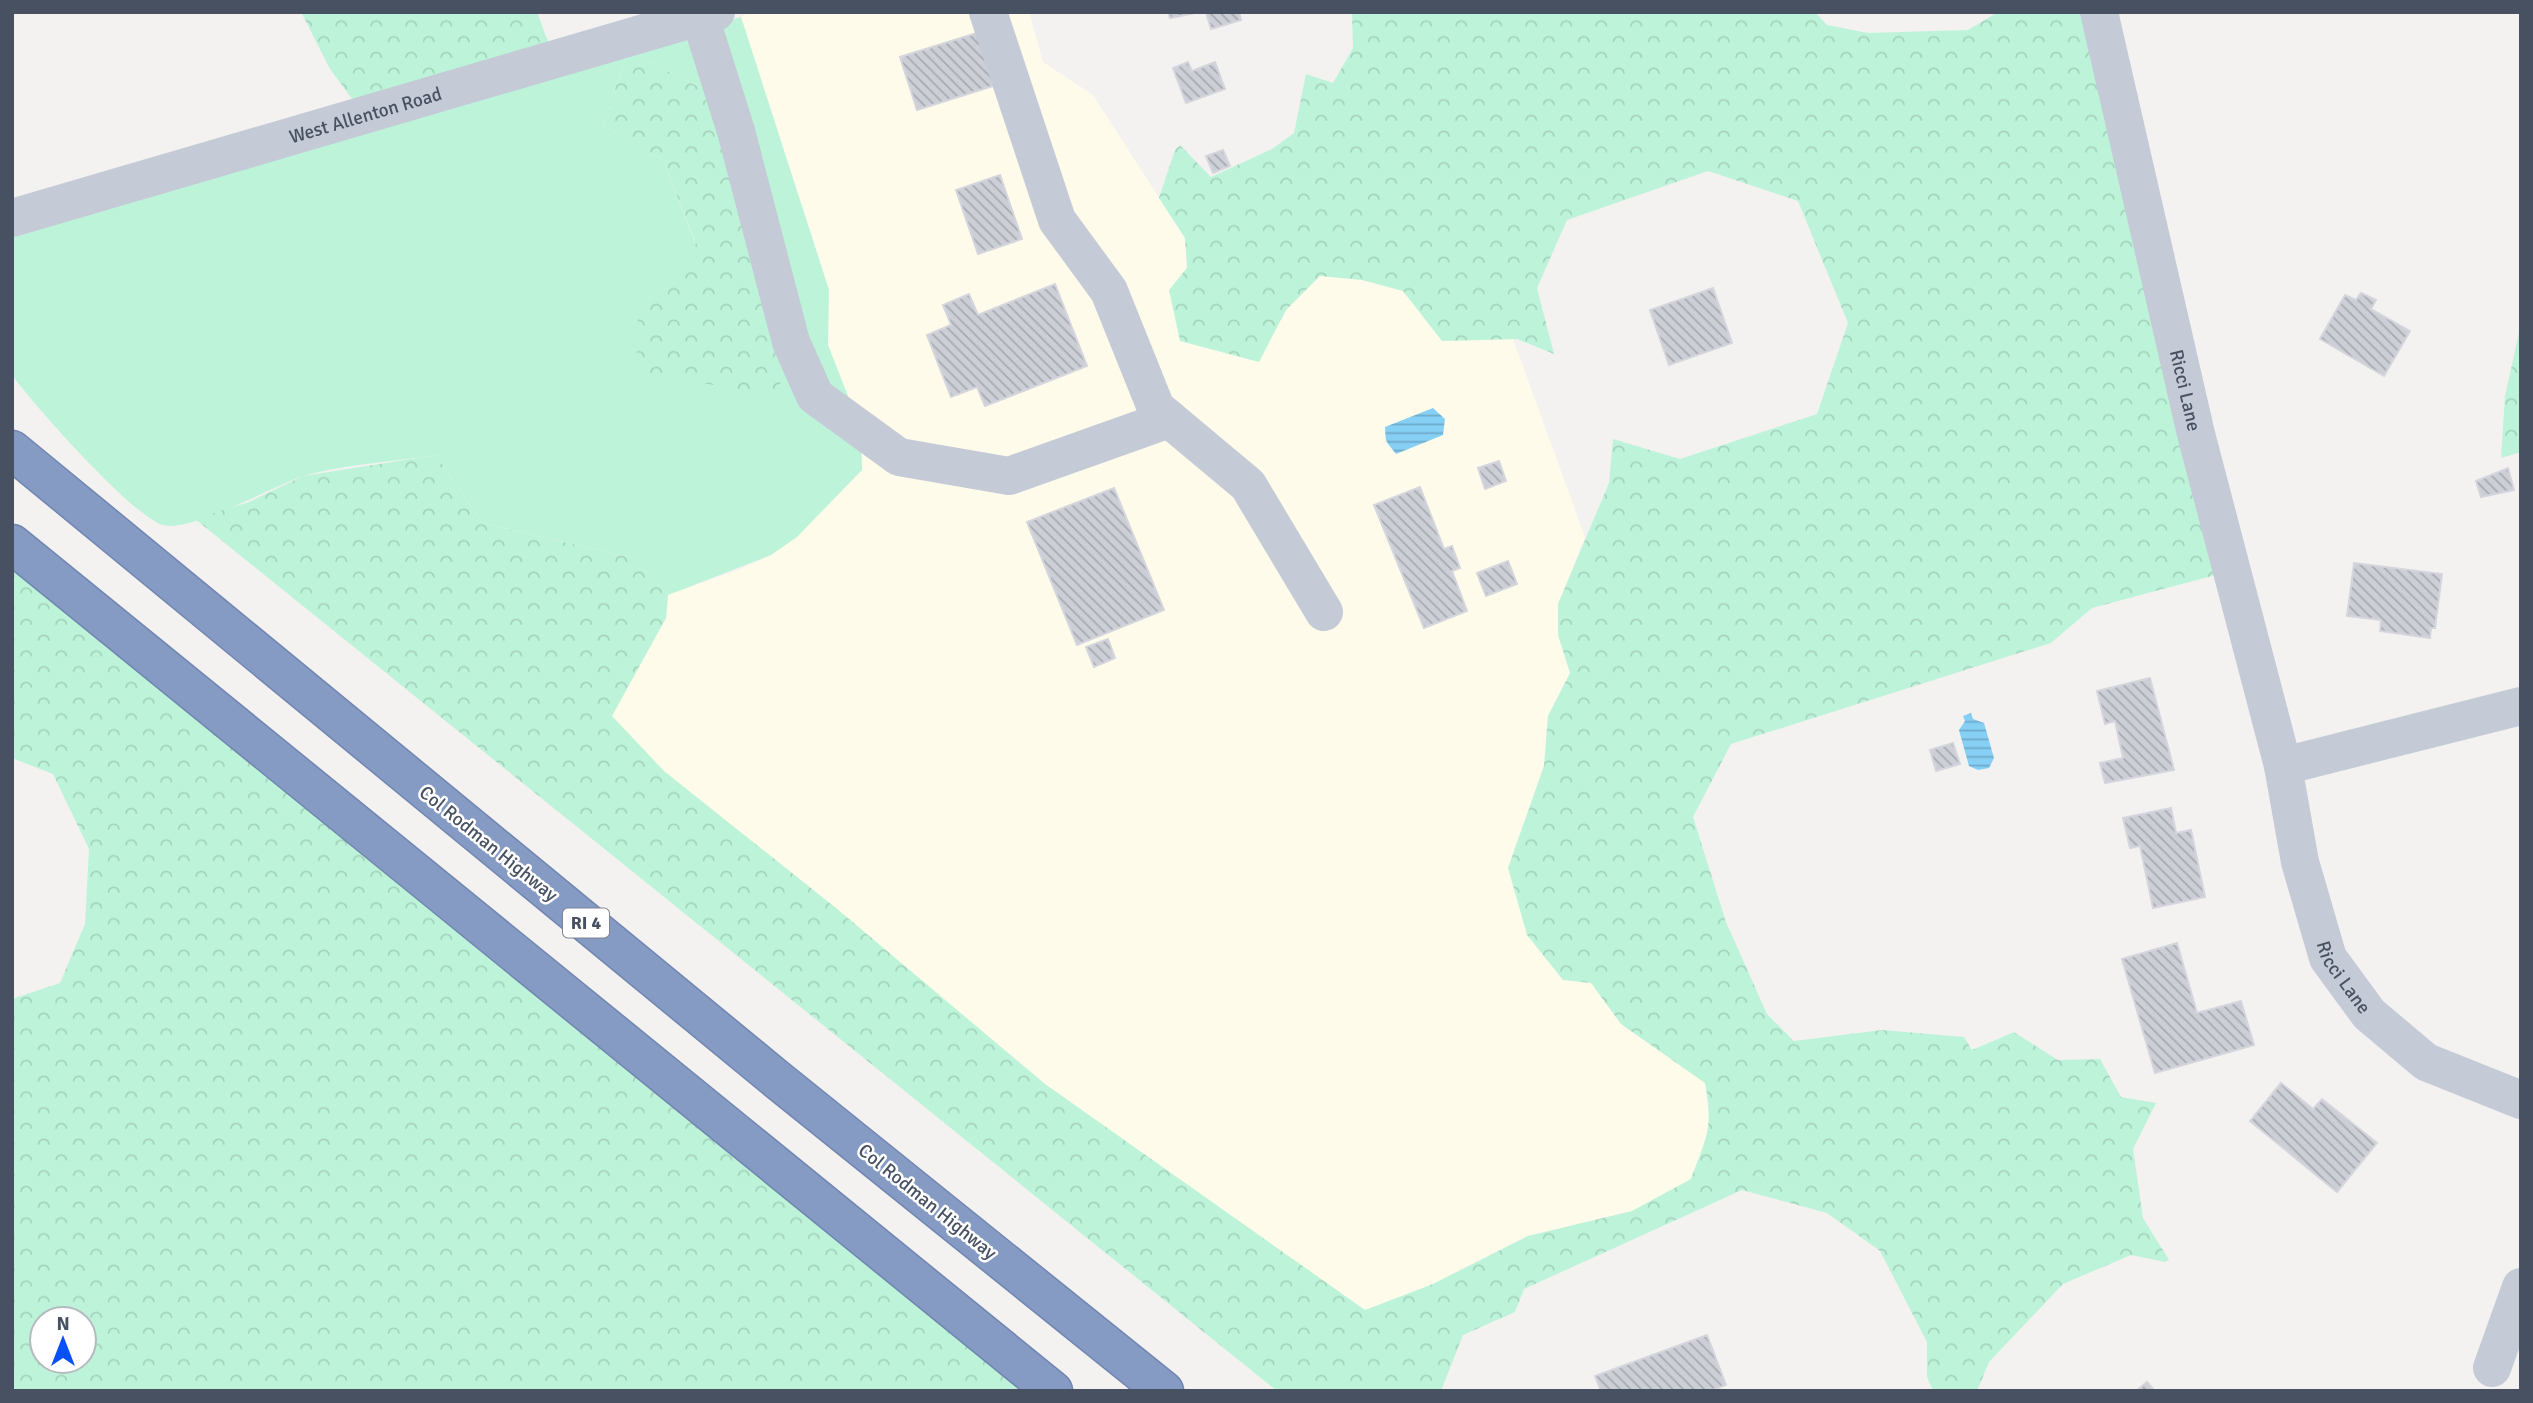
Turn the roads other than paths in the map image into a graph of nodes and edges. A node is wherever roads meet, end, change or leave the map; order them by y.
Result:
1 (988, 12) edge
2 (2099, 12) edge
3 (708, 15) edge
4 (12, 218) edge
5 (1169, 419) junction
6 (12, 450) edge
7 (12, 544) edge
8 (1324, 612) dead end
9 (2521, 706) edge
10 (2283, 766) junction
11 (2521, 1100) edge
12 (2521, 1287) edge
13 (2492, 1368) dead end
14 (1053, 1391) edge
15 (1164, 1391) edge

1 - 5 street
2 - 10 street, Ricci Lane
3 - 4 street, West Allenton Road
3 - 5 street
5 - 8 street
6 - 15 highway, Col Rodman Highway / RI 4
7 - 14 highway
9 - 10 street
10 - 11 street, Ricci Lane
12 - 13 street

